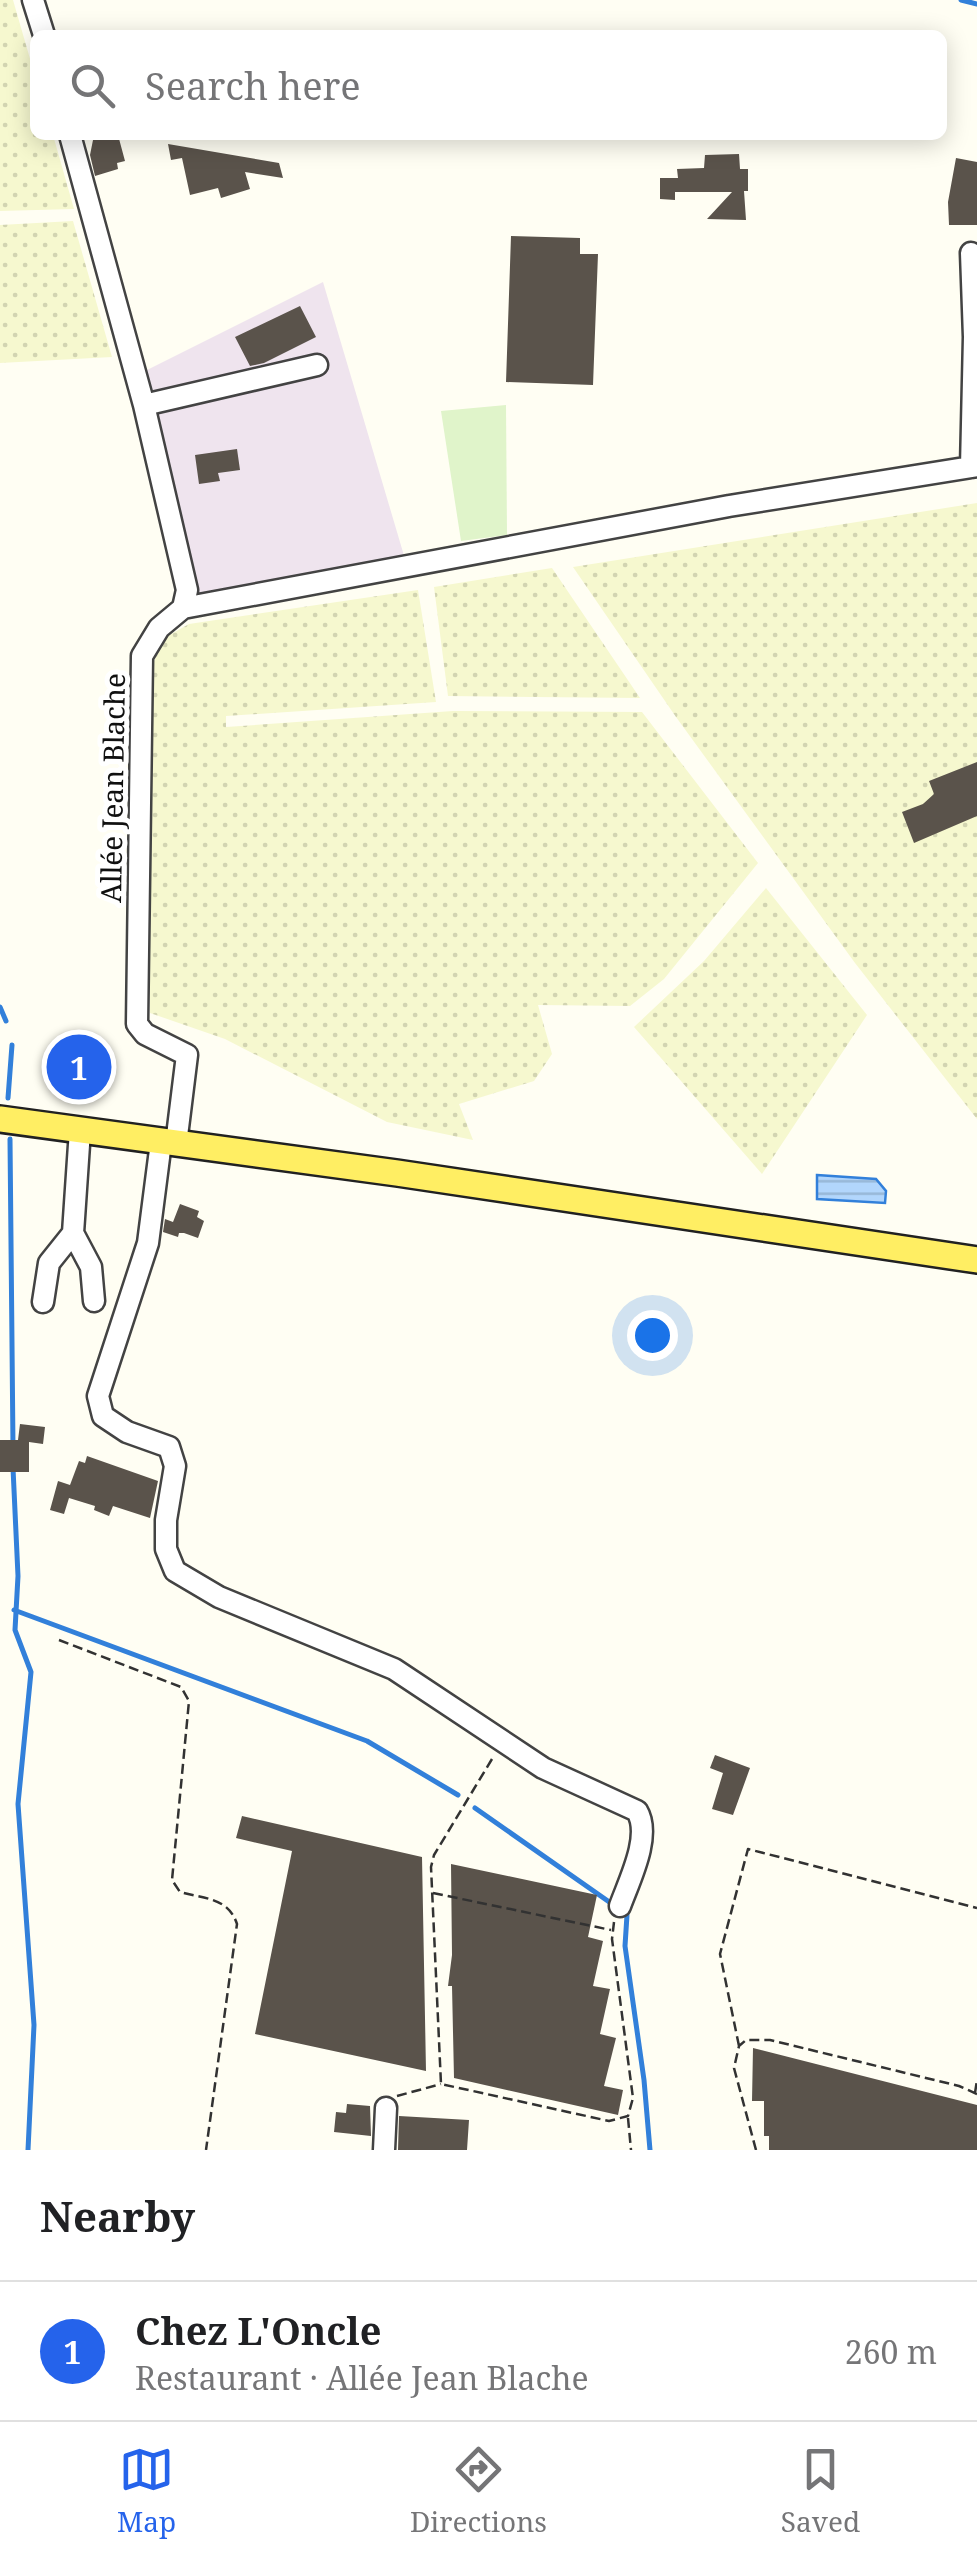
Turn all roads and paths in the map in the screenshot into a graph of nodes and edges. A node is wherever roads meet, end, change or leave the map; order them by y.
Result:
1 (33, 0) edge
2 (42, 30) edge
3 (71, 140) edge
4 (971, 253) dead end
5 (317, 365) dead end
6 (144, 405) junction
7 (974, 466) edge
8 (183, 608) junction
9 (0, 1118) edge
10 (80, 1130) junction
11 (169, 1143) junction
12 (73, 1233) junction
13 (977, 1260) edge
14 (94, 1301) dead end
15 (43, 1302) dead end
16 (59, 1640) dead end
17 (504, 1741) junction
18 (430, 1892) junction
19 (620, 1906) joint
20 (977, 1908) edge
21 (612, 1930) junction
22 (738, 2046) junction
23 (977, 2080) edge
24 (441, 2084) junction
25 (976, 2093) edge
26 (386, 2108) joint
27 (628, 2116) junction
28 (206, 2150) edge
29 (384, 2150) edge
30 (630, 2150) edge
31 (756, 2150) edge

1 - 2 street
3 - 6 street
4 - 7 street
5 - 6 street
6 - 8 street
7 - 8 street
8 - 11 street, Allée Jean Blache
9 - 10 main road
10 - 11 main road
10 - 12 street
11 - 13 main road
11 - 17 street
12 - 14 street
12 - 15 street
16 - 28 path
17 - 18 path
17 - 19 street
18 - 21 path
18 - 24 path
19 - 21 path
20 - 22 path
21 - 27 path
22 - 25 path
22 - 31 path
23 - 25 path
24 - 26 path
24 - 27 path
26 - 29 street
27 - 30 path

